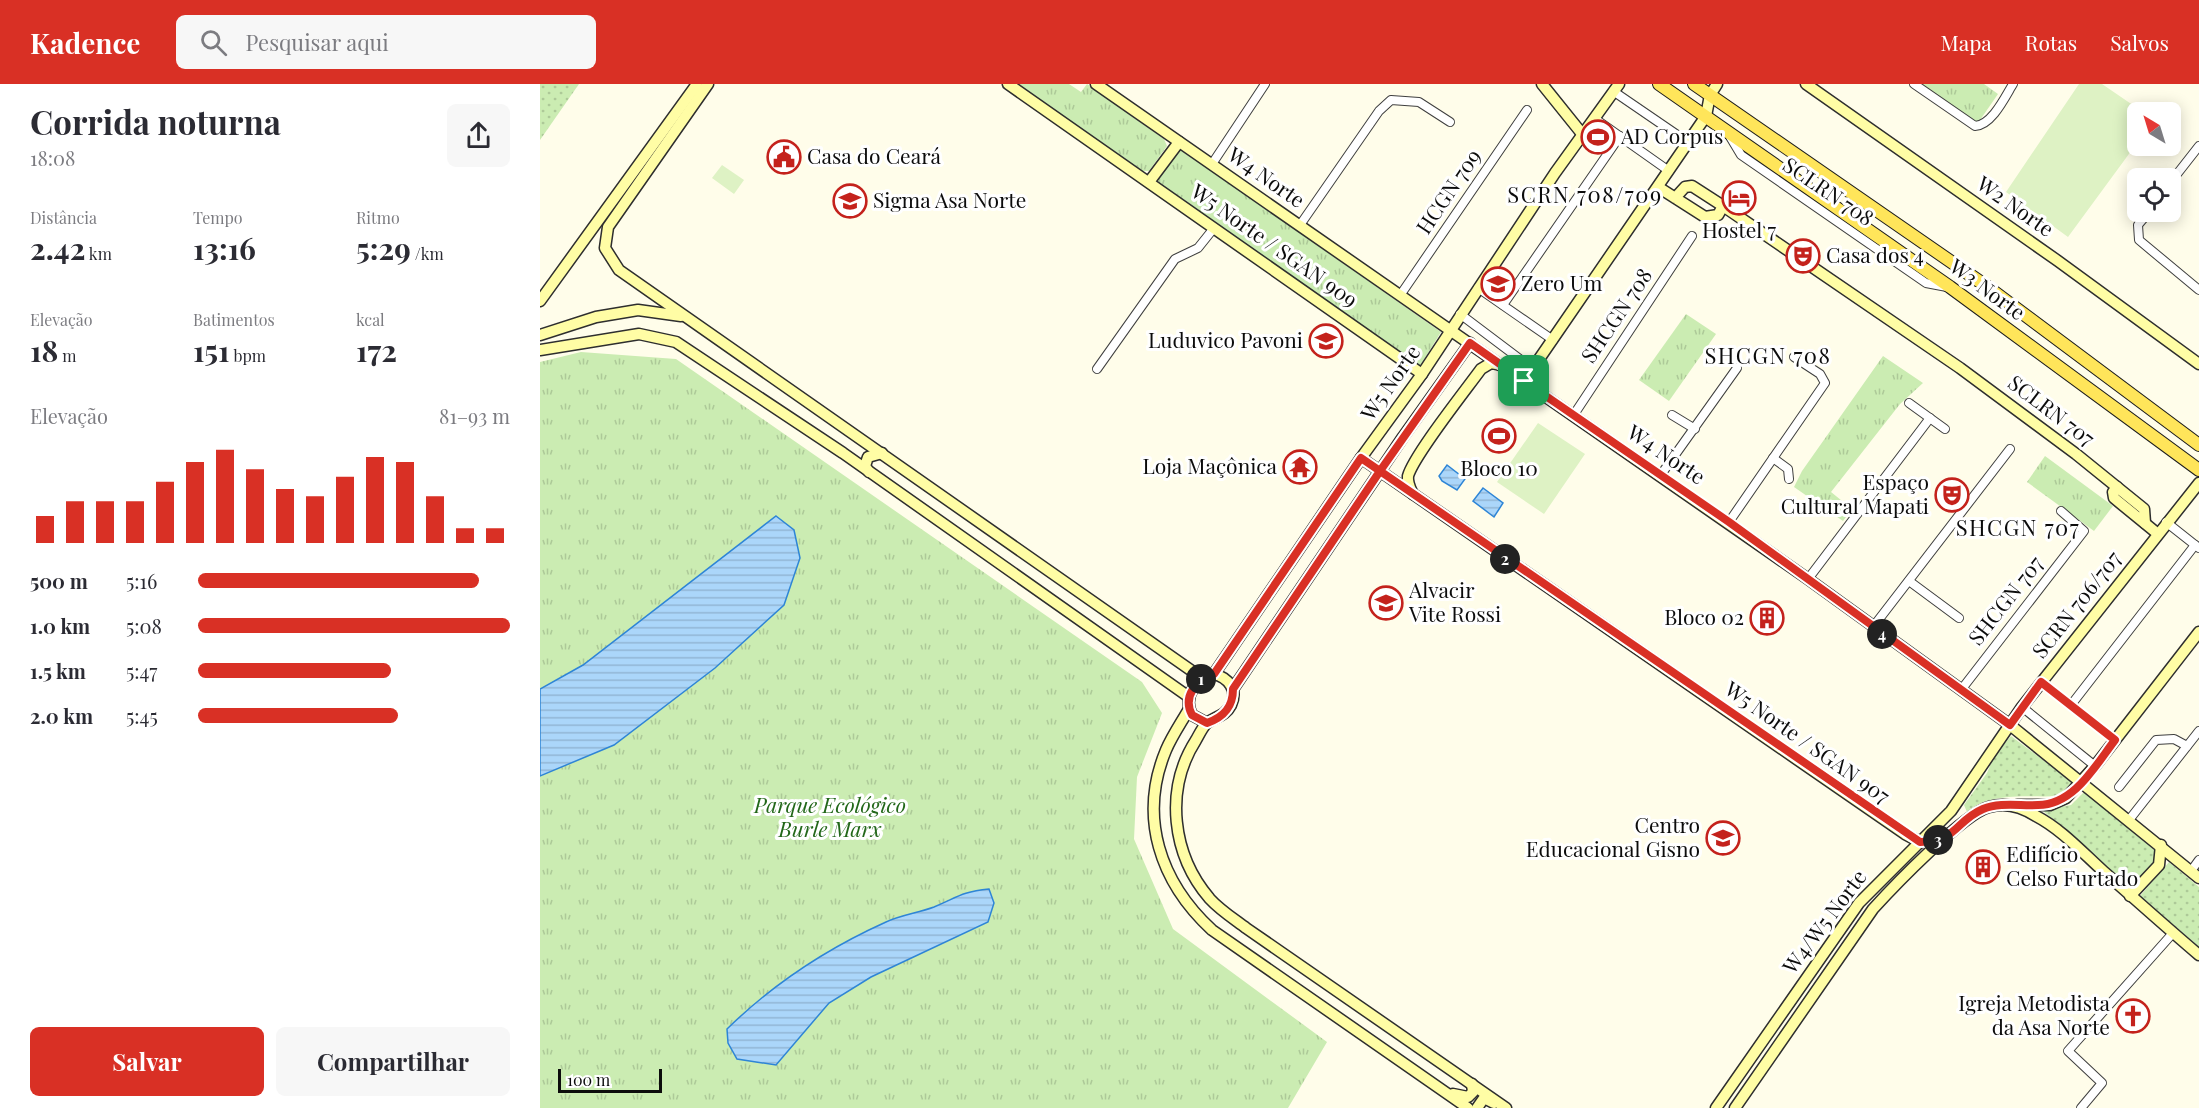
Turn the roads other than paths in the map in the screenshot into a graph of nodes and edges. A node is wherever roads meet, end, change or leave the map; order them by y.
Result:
1 (697, 84) edge
2 (708, 84) edge
3 (1008, 84) edge
4 (1096, 84) edge
5 (1265, 84) edge
6 (1542, 84) edge
7 (1659, 84) edge
8 (1694, 84) edge
9 (1806, 84) edge
10 (1914, 84) edge
11 (2013, 84) edge
12 (1616, 88) edge
13 (1714, 90) edge
14 (1527, 110) dead end
15 (1706, 116) junction
16 (1594, 118) junction
17 (1450, 122) dead end
18 (1728, 131) junction
19 (1764, 133) junction
20 (1583, 135) junction
21 (1620, 136) junction
22 (1179, 142) junction
23 (1689, 143) junction
24 (1748, 146) junction
25 (2199, 146) edge
26 (1803, 160) junction
27 (1772, 163) junction
28 (1212, 164) junction
29 (2181, 169) edge
30 (1669, 171) junction
31 (1149, 182) junction
32 (1658, 187) junction
33 (1675, 198) junction
34 (1723, 206) junction
35 (2141, 222) edge
36 (1300, 225) junction
37 (1214, 228) junction
38 (1692, 236) dead end
39 (1950, 287) junction
40 (1478, 288) junction
41 (2199, 290) edge
42 (1401, 294) junction
43 (540, 301) edge
44 (1503, 305) junction
45 (1461, 314) junction
46 (685, 316) junction
47 (1451, 329) junction
48 (540, 335) edge
49 (1553, 340) junction
50 (1470, 343) junction
51 (540, 350) edge
52 (1794, 357) dead end
53 (2199, 364) edge
54 (1501, 365) junction
55 (1737, 368) dead end
56 (1097, 369) dead end
57 (1533, 369) junction
58 (1422, 374) junction
59 (1524, 381) junction
60 (1909, 403) dead end
61 (2154, 411) junction
62 (1672, 415) dead end
63 (1573, 416) junction
64 (2127, 417) junction
65 (1930, 418) junction
66 (1695, 429) junction
67 (1945, 429) dead end
68 (860, 438) junction
69 (2199, 445) edge
70 (2010, 449) dead end
71 (843, 453) junction
72 (882, 453) junction
73 (1361, 458) junction
74 (1773, 458) junction
75 (2199, 470) edge
76 (1380, 471) junction
77 (871, 474) junction
78 (1660, 476) junction
79 (1789, 479) dead end
80 (2199, 483) edge
81 (1413, 494) junction
82 (2061, 511) dead end
83 (1729, 522) junction
84 (2166, 522) junction
85 (2158, 534) junction
86 (2197, 546) edge
87 (1808, 579) junction
88 (1909, 581) junction
89 (1959, 618) dead end
90 (1873, 627) junction
91 (2199, 632) edge
92 (1214, 674) junction
93 (1202, 678) junction
94 (2041, 682) junction
95 (1233, 689) junction
96 (1961, 690) junction
97 (1189, 697) junction
98 (2071, 705) junction
99 (2022, 707) junction
100 (1189, 710) junction
101 (1207, 723) junction
102 (2010, 725) junction
103 (2199, 731) edge
104 (2115, 740) junction
105 (2187, 747) junction
106 (2095, 766) junction
107 (2081, 782) junction
108 (2119, 787) dead end
109 (1964, 793) junction
110 (2007, 805) junction
111 (1973, 815) junction
112 (2129, 820) junction
113 (1946, 839) junction
114 (1920, 842) junction
115 (2161, 845) junction
116 (2199, 860) edge
117 (2195, 874) edge
118 (2130, 896) junction
119 (2173, 933) junction
120 (2199, 955) edge
121 (1426, 1079) junction
122 (1472, 1084) junction
123 (1738, 1106) edge
124 (1468, 1108) edge
125 (1477, 1108) edge
126 (1504, 1108) edge
127 (1716, 1108) edge
128 (2081, 1108) edge

1 - 43 main road
2 - 46 main road
3 - 31 main road, W5 Norte / SGAN 909
4 - 22 main road, W4 Norte
5 - 28 street
6 - 20 main road
7 - 15 main road, W3 Norte
8 - 13 main road, W3 Norte
9 - 53 main road, W2 Norte
10 - 11 street
12 - 16 main road
12 - 23 street
13 - 15 main road
13 - 19 main road, W3 Norte
14 - 42 street, HCGN 709
15 - 18 main road, W3 Norte
15 - 23 main road
16 - 20 main road
16 - 21 street
17 - 36 street, HCGN 709
18 - 24 main road, W3 Norte
18 - 39 street, SCLRN 708
19 - 24 main road
19 - 26 main road, W3 Norte
20 - 40 main road
21 - 30 street
21 - 44 street
22 - 28 main road, W4 Norte
22 - 31 main road
23 - 30 main road
24 - 27 main road, W3 Norte
25 - 29 street
26 - 27 main road
26 - 61 main road, W3 Norte
27 - 39 main road, W3 Norte
28 - 36 main road, W4 Norte
30 - 32 main road
31 - 37 main road, W5 Norte / SGAN 909
32 - 33 main road
32 - 49 main road
33 - 34 main road
33 - 34 main road
34 - 85 main road, SCLRN 707
35 - 41 street
36 - 42 main road, W4 Norte
37 - 56 street
37 - 58 main road, W5 Norte / SGAN 909
38 - 63 street, SHCGN 708
39 - 64 main road, W3 Norte
40 - 44 street
40 - 45 main road
42 - 47 main road, W4 Norte
44 - 49 street
45 - 47 main road
45 - 57 street
46 - 48 main road
46 - 68 main road
47 - 50 main road, W4 Norte
47 - 58 main road, W5 Norte
49 - 57 main road
50 - 54 main road, W4 Norte
50 - 76 main road
51 - 71 main road
52 - 74 street
54 - 59 main road, W4 Norte
54 - 81 main road
55 - 66 street
57 - 59 main road
58 - 73 main road, W5 Norte
59 - 63 main road, W4 Norte
60 - 65 street
61 - 64 main road
61 - 69 main road, W3 Norte
62 - 66 street
63 - 78 main road, W4 Norte
64 - 75 main road, W3 Norte
65 - 67 street
65 - 87 street
66 - 78 street
68 - 71 main road
68 - 72 main road
70 - 88 street
71 - 77 main road
72 - 77 main road
72 - 93 main road
73 - 76 main road, W5 Norte / SGAN 907
73 - 92 main road, W5 Norte
74 - 79 street
74 - 83 street
76 - 81 main road, W5 Norte / SGAN 907
76 - 95 main road
77 - 97 main road
78 - 83 main road, W4 Norte
80 - 84 main road, SCRN 706/707
81 - 114 main road, W5 Norte / SGAN 907
82 - 96 street, SHCGN 707
83 - 87 main road, W4 Norte
84 - 85 main road, SCRN 706/707
84 - 86 street
85 - 94 main road, SCRN 706/707
86 - 98 street
87 - 90 main road, W4 Norte
88 - 89 street, SHCGN 707
88 - 90 street
90 - 96 main road, W4 Norte
91 - 104 main road
92 - 93 main road
92 - 95 main road
93 - 97 main road
94 - 98 street, SCRN 706/707
94 - 99 main road, W4/W5 Norte
95 - 101 main road
96 - 102 main road, W4 Norte
97 - 100 main road
98 - 104 street, SCRN 706/707
99 - 102 main road, W4/W5 Norte
99 - 106 street
100 - 101 main road
100 - 121 main road
101 - 122 main road
102 - 107 main road, W4 Norte
102 - 109 main road, W4/W5 Norte
103 - 105 street
104 - 106 main road
105 - 108 street
105 - 112 street
106 - 107 main road
107 - 110 main road
107 - 112 main road, W4 Norte
109 - 111 main road
109 - 114 main road, W4/W5 Norte
110 - 111 main road
110 - 118 main road
111 - 113 main road, W4/W5 Norte
112 - 115 main road, W4 Norte
113 - 114 main road
113 - 123 main road, W4/W5 Norte
114 - 127 main road, W4/W5 Norte
115 - 117 main road, W4 Norte
115 - 118 main road
116 - 117 street
118 - 119 main road
119 - 120 main road
119 - 128 street
121 - 122 main road
121 - 124 main road
122 - 126 main road
125 - 126 main road

